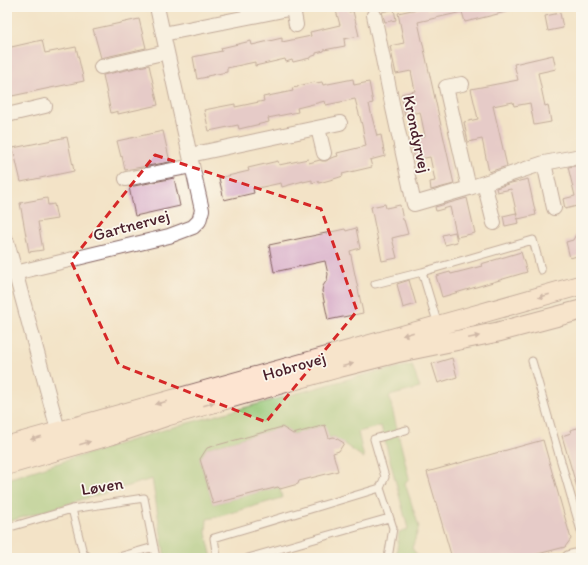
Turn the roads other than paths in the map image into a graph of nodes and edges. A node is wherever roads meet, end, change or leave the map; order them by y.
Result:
1 (157, 7) edge
2 (295, 7) edge
3 (374, 15) dead end
4 (296, 25) dead end
5 (163, 34) junction
6 (167, 52) junction
7 (101, 67) dead end
8 (462, 84) dead end
9 (45, 106) dead end
10 (7, 115) edge
11 (340, 123) dead end
12 (318, 128) junction
13 (324, 153) dead end
14 (581, 156) edge
15 (191, 160) junction
16 (544, 163) junction
17 (126, 179) dead end
18 (484, 183) junction
19 (469, 188) junction
20 (554, 208) dead end
21 (494, 223) dead end
22 (7, 242) edge
23 (541, 270) dead end
24 (422, 272) junction
25 (15, 273) junction
26 (375, 284) dead end
27 (581, 285) edge
28 (581, 310) edge
29 (438, 326) junction
30 (532, 361) dead end
31 (406, 430) dead end
32 (61, 440) junction
33 (7, 446) edge
34 (7, 465) edge
35 (380, 488) junction
36 (72, 509) junction
37 (389, 518) junction
38 (7, 528) edge
39 (581, 530) edge
40 (154, 547) junction
41 (581, 555) edge
42 (90, 558) edge
43 (115, 558) edge
44 (156, 558) edge
45 (218, 558) edge
46 (248, 558) edge
47 (388, 558) edge
48 (569, 558) edge

1 - 5 street, Gartnervej
2 - 4 street
2 - 5 street
3 - 19 street, Krondyrvej
5 - 6 street, Gartnervej
6 - 7 street
6 - 15 street, Gartnervej
8 - 19 street
9 - 10 street
11 - 12 street
12 - 13 street
12 - 15 street
14 - 16 street, Krondyrvej
15 - 17 street
15 - 25 street, Gartnervej
16 - 18 street, Krondyrvej
16 - 20 street
18 - 19 street, Krondyrvej
18 - 21 street
22 - 25 street
23 - 24 lane
24 - 26 lane
24 - 29 lane
25 - 32 street
27 -> 29 main road, Hobrovej
32 -> 28 main road, Hobrovej
29 -> 32 main road, Hobrovej
30 - 39 lane
31 - 35 lane
32 -> 33 main road, Hobrovej
32 - 34 main road, Hobrovej
35 - 37 lane
35 - 45 lane
36 - 38 lane, Løven
36 - 40 lane, Løven
36 - 42 lane
37 - 46 lane
37 - 47 lane
40 - 43 lane
40 - 44 lane, Løven
41 - 48 street

